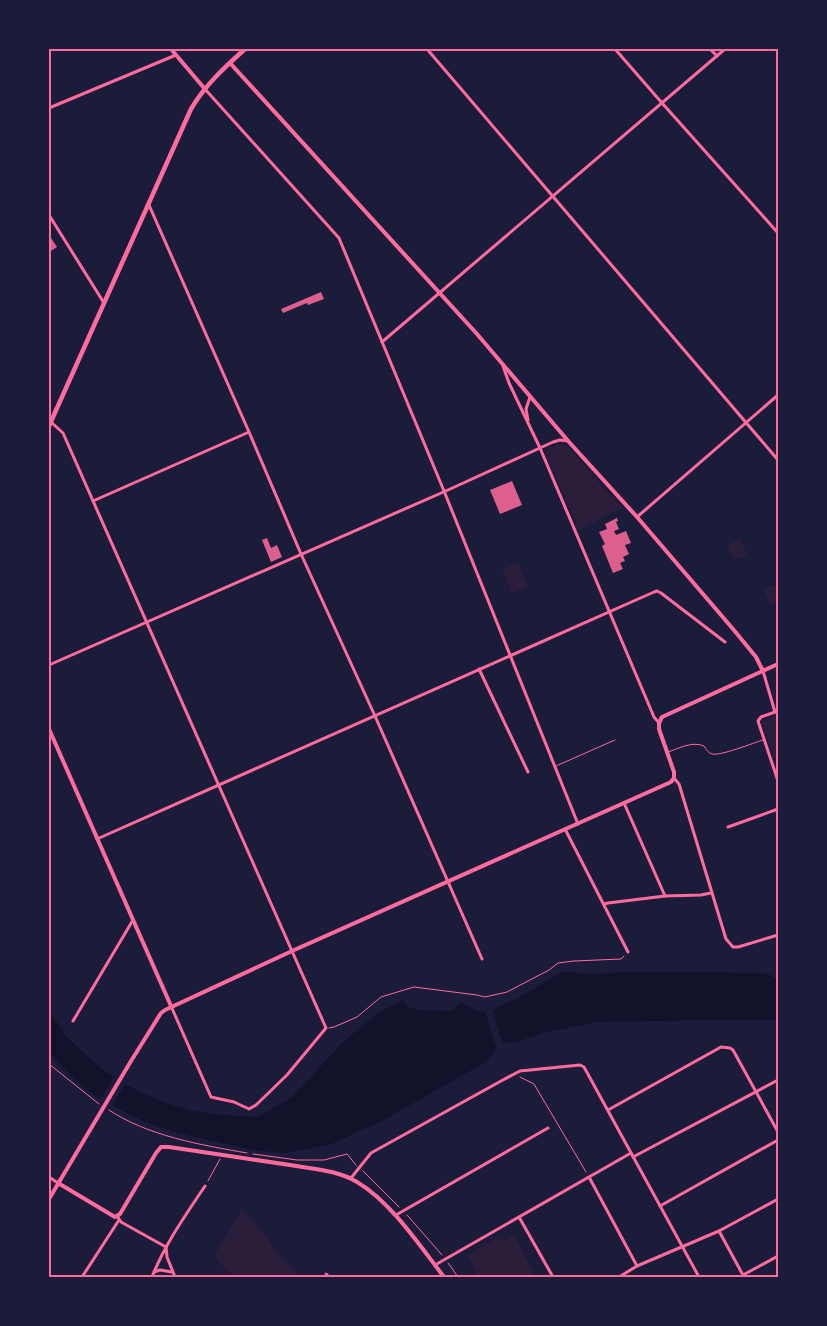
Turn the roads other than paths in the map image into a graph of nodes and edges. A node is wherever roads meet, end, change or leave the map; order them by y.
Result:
1 (171, 49) edge
2 (245, 49) edge
3 (427, 49) edge
4 (615, 49) edge
5 (710, 49) edge
6 (725, 49) edge
7 (176, 55) junction
8 (717, 56) junction
9 (230, 63) junction
10 (204, 88) junction
11 (662, 103) junction
12 (49, 108) edge
13 (552, 196) junction
14 (148, 204) junction
15 (49, 215) edge
16 (778, 233) edge
17 (440, 294) junction
18 (104, 303) junction
19 (382, 342) junction
20 (502, 363) junction
21 (530, 395) junction
22 (778, 395) edge
23 (747, 422) junction
24 (528, 423) junction
25 (50, 424) edge
26 (249, 432) junction
27 (569, 442) junction
28 (540, 448) junction
29 (778, 460) edge
30 (444, 491) junction
31 (93, 501) junction
32 (637, 517) junction
33 (301, 554) junction
34 (609, 612) junction
35 (147, 622) junction
36 (725, 642) dead end
37 (510, 656) junction
38 (778, 664) edge
39 (49, 666) edge
40 (479, 669) junction
41 (763, 671) junction
42 (777, 711) edge
43 (375, 716) junction
44 (659, 723) junction
45 (49, 729) edge
46 (764, 739) junction
47 (615, 740) dead end
48 (667, 752) junction
49 (555, 766) junction
50 (528, 772) dead end
51 (674, 778) junction
52 (778, 781) edge
53 (219, 785) junction
54 (624, 803) junction
55 (778, 809) edge
56 (578, 824) junction
57 (728, 827) dead end
58 (565, 829) junction
59 (98, 839) junction
60 (448, 881) junction
61 (711, 893) junction
62 (665, 896) junction
63 (604, 904) junction
64 (133, 920) junction
65 (778, 935) edge
66 (292, 951) junction
67 (628, 952) road end
68 (482, 959) dead end
69 (171, 1006) junction
70 (73, 1020) dead end
71 (778, 1080) edge
72 (756, 1092) junction
73 (608, 1110) junction
74 (548, 1128) dead end
75 (778, 1132) edge
76 (778, 1140) edge
77 (632, 1155) junction
78 (49, 1177) edge
79 (351, 1178) junction
80 (589, 1178) junction
81 (58, 1183) junction
82 (204, 1186) road end
83 (49, 1199) edge
84 (778, 1199) edge
85 (660, 1206) junction
86 (396, 1215) junction
87 (518, 1217) junction
88 (118, 1218) junction
89 (719, 1231) junction
90 (166, 1247) junction
91 (682, 1247) junction
92 (778, 1256) edge
93 (434, 1264) junction
94 (637, 1266) junction
95 (154, 1272) junction
96 (172, 1273) junction
97 (326, 1274) dead end
98 (744, 1276) edge
99 (82, 1277) edge
100 (152, 1277) edge
101 (175, 1277) edge
102 (329, 1277) edge
103 (444, 1277) edge
104 (553, 1277) edge
105 (619, 1277) edge
106 (699, 1277) edge

1 - 7 street
2 - 9 main road
3 - 13 street
4 - 11 street
5 - 8 street
6 - 8 street
7 - 10 street
7 - 12 street
8 - 11 street
9 - 10 main road
9 - 17 street
10 - 14 main road
10 - 19 street
11 - 13 street
11 - 16 street
13 - 17 street
13 - 23 street
14 - 18 main road
14 - 26 street
15 - 18 street
17 - 19 street
17 - 20 street
18 - 25 main road
19 - 30 street
20 - 21 street
20 - 24 street
21 - 24 street
21 - 27 street
22 - 23 street
23 - 29 street
23 - 32 street
24 - 28 street
25 - 31 street
26 - 31 street
26 - 33 street
27 - 28 street
27 - 32 street
28 - 30 street
28 - 34 street
30 - 33 street
30 - 37 street
31 - 35 street
32 - 41 street
33 - 35 street
33 - 43 street
34 - 36 street
34 - 37 street
34 - 44 street
35 - 39 street
35 - 53 street
37 - 40 street
37 - 49 street
38 - 41 street
40 - 43 street
40 - 50 street
41 - 42 street
41 - 44 street
42 - 46 street
43 - 53 street
43 - 60 street
44 - 48 street
45 - 59 street
46 - 48 lane
46 - 52 street
47 - 49 lane
48 - 51 street
49 - 56 street
51 - 54 street
51 - 61 street
53 - 59 street
53 - 66 street
54 - 56 street
54 - 62 street
55 - 57 street
56 - 58 street
58 - 60 street
58 - 63 street
59 - 64 street
60 - 66 street
60 - 68 street
61 - 62 street
61 - 65 street
62 - 63 street
63 - 67 street
64 - 69 street
64 - 70 street
66 - 69 street
66 - 69 street
69 - 81 street
71 - 72 street
72 - 73 street
72 - 75 street
72 - 77 street
73 - 77 street
73 - 79 street
74 - 86 street
76 - 85 street
77 - 80 street
77 - 85 street
78 - 81 street
79 - 86 street
79 - 88 street
80 - 87 street
80 - 94 street
81 - 83 street
81 - 88 street
82 - 90 street
84 - 89 street
85 - 91 street
86 - 93 street
87 - 93 street
87 - 104 street
88 - 90 street
88 - 99 street
89 - 91 street
89 - 98 street
90 - 95 street
90 - 96 street
91 - 94 street
91 - 106 street
92 - 98 street
93 - 103 street
94 - 105 street
95 - 96 street
95 - 100 street
96 - 101 street
97 - 102 street

